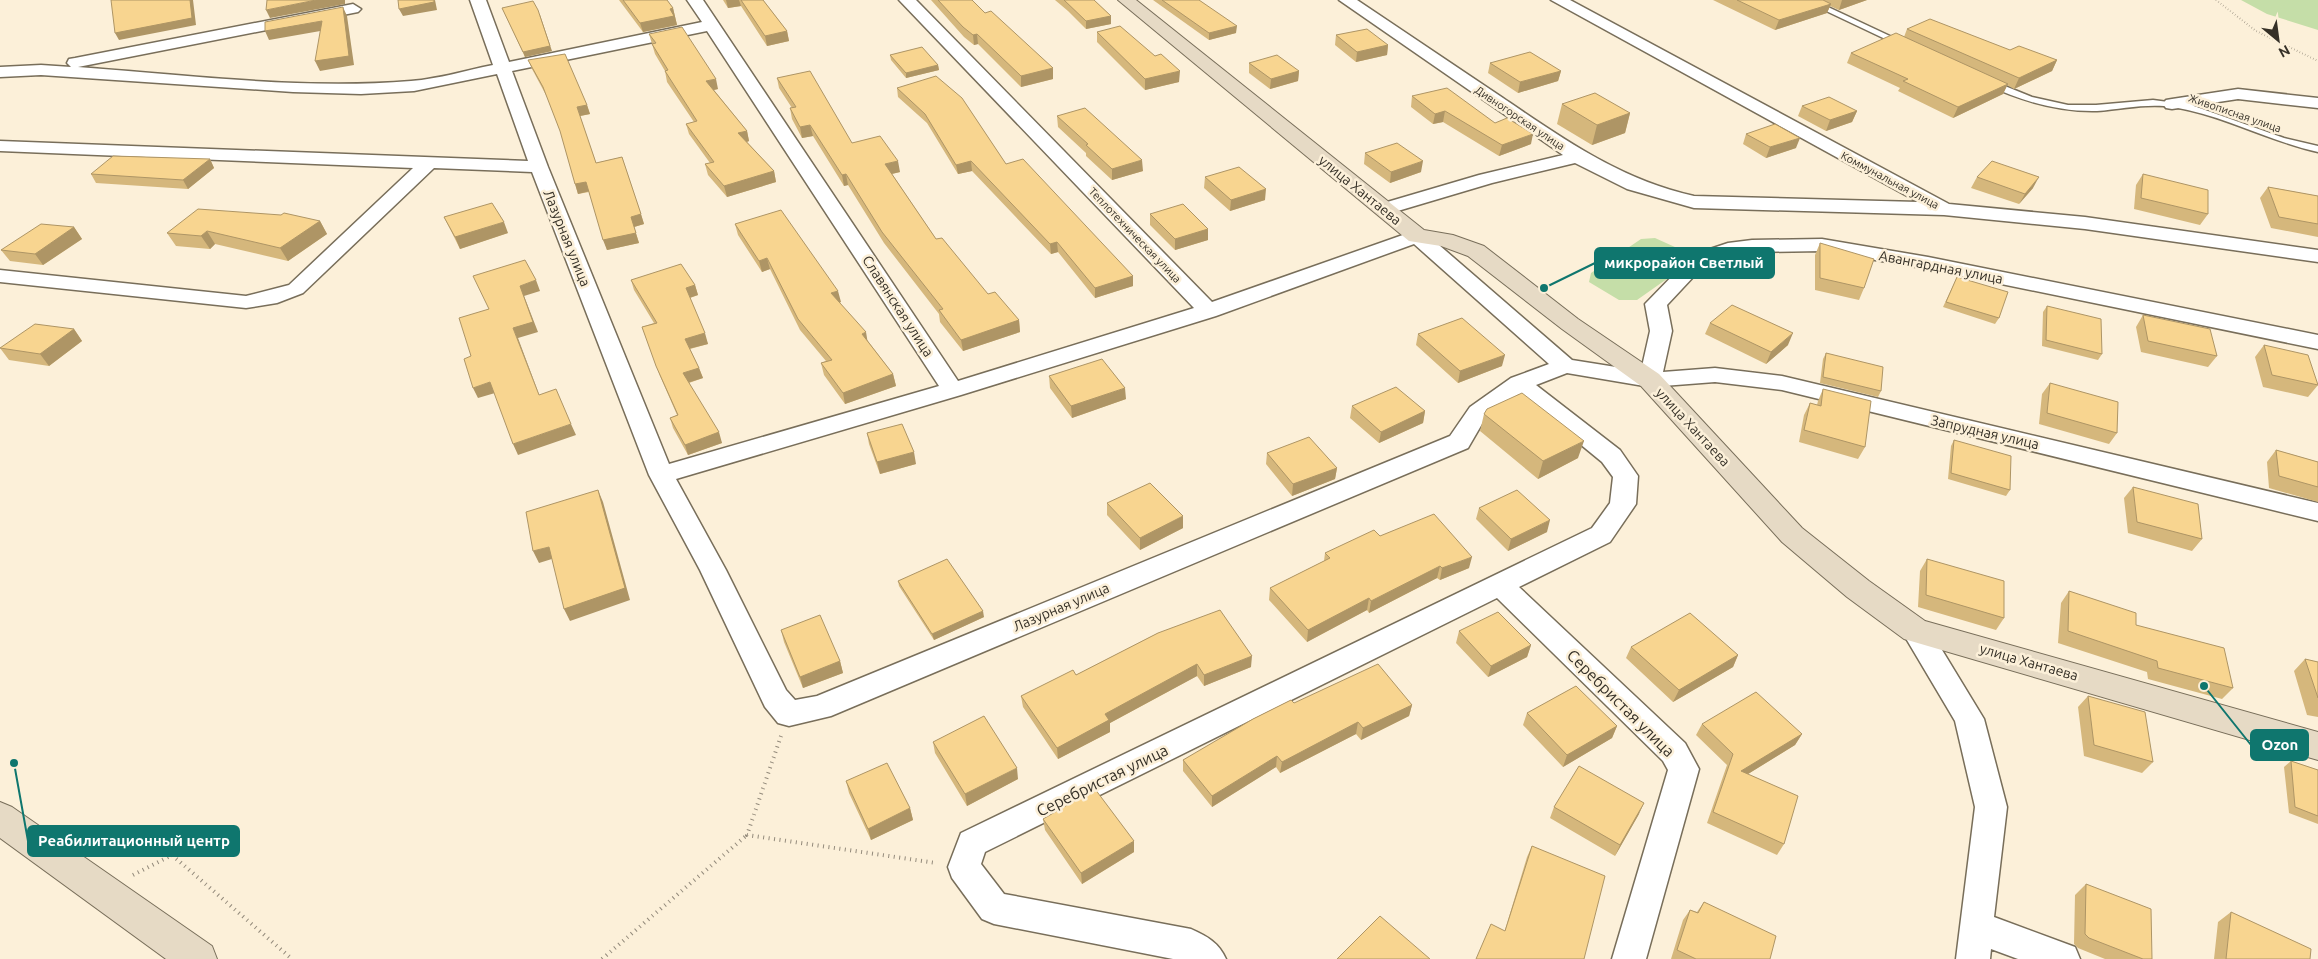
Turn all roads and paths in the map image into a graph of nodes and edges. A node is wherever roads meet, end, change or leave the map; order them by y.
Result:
1 (478, 0) edge
2 (695, 0) edge
3 (907, 0) edge
4 (1126, 0) edge
5 (1346, 0) edge
6 (1559, 0) edge
7 (1807, 0) edge
8 (2216, 0) edge
9 (353, 9) dead end
10 (712, 25) junction
11 (1916, 50) edge
12 (2318, 61) edge
13 (504, 69) junction
14 (41, 70) junction
15 (0, 72) edge
16 (1979, 78) edge
17 (2318, 103) edge
18 (2172, 104) junction
19 (0, 146) edge
20 (2318, 149) edge
21 (1578, 157) junction
22 (429, 163) junction
23 (539, 167) junction
24 (1384, 209) junction
25 (1944, 209) junction
26 (1416, 236) junction
27 (2318, 256) edge
28 (0, 276) edge
29 (1208, 311) junction
30 (2318, 342) edge
31 (1565, 366) junction
32 (1650, 380) junction
33 (1519, 384) junction
34 (953, 390) junction
35 (661, 475) junction
36 (2318, 512) edge
37 (1500, 585) junction
38 (1914, 630) junction
39 (789, 714) junction
40 (2318, 746) edge
41 (0, 818) edge
42 (747, 835) junction
43 (964, 867) junction
44 (103, 891) junction
45 (1975, 943) edge
46 (198, 959) edge
47 (292, 959) edge
48 (602, 959) edge
49 (1208, 959) edge
50 (1629, 959) edge
51 (2063, 959) edge

1 - 13 street, Лазурная улица
2 - 10 street, Славянская улица
3 - 29 street, Теплотехническая улица
4 - 24 street, улица Хантаева
5 - 21 street, Дивногорская улица
6 - 25 street, Коммунальная улица
7 - 11 lane
8 - 12 path
9 - 14 street
10 - 13 street
10 - 34 street, Славянская улица
13 - 14 street
13 - 23 street, Лазурная улица
14 - 15 street
16 - 18 lane, Живописная улица
17 - 18 street
18 - 20 lane, Живописная улица
19 - 22 street
21 - 24 street, Дивногорская улица
21 - 25 street, Коммунальная улица
22 - 23 street
22 - 28 street
23 - 35 street, Лазурная улица
24 - 26 street, улица Хантаева
25 - 27 street
26 - 29 street
26 - 31 street, улица Хантаева
26 - 32 street
29 - 34 street
30 - 32 street, Авангардная улица
31 - 32 street, улица Хантаева
31 - 33 street, Лазурная улица
32 - 36 street, Запрудная улица
32 - 38 street, улица Хантаева
33 - 37 street, Серебристая улица
33 - 39 street, Лазурная улица
34 - 35 street
35 - 39 street, Лазурная улица
37 - 43 street, Серебристая улица
37 - 50 street, Серебристая улица
38 - 40 street, улица Хантаева
38 - 45 street
39 - 42 path
41 - 44 street
42 - 43 path
42 - 48 path
43 - 49 street
44 - 46 street
44 - 47 path
45 - 51 street

